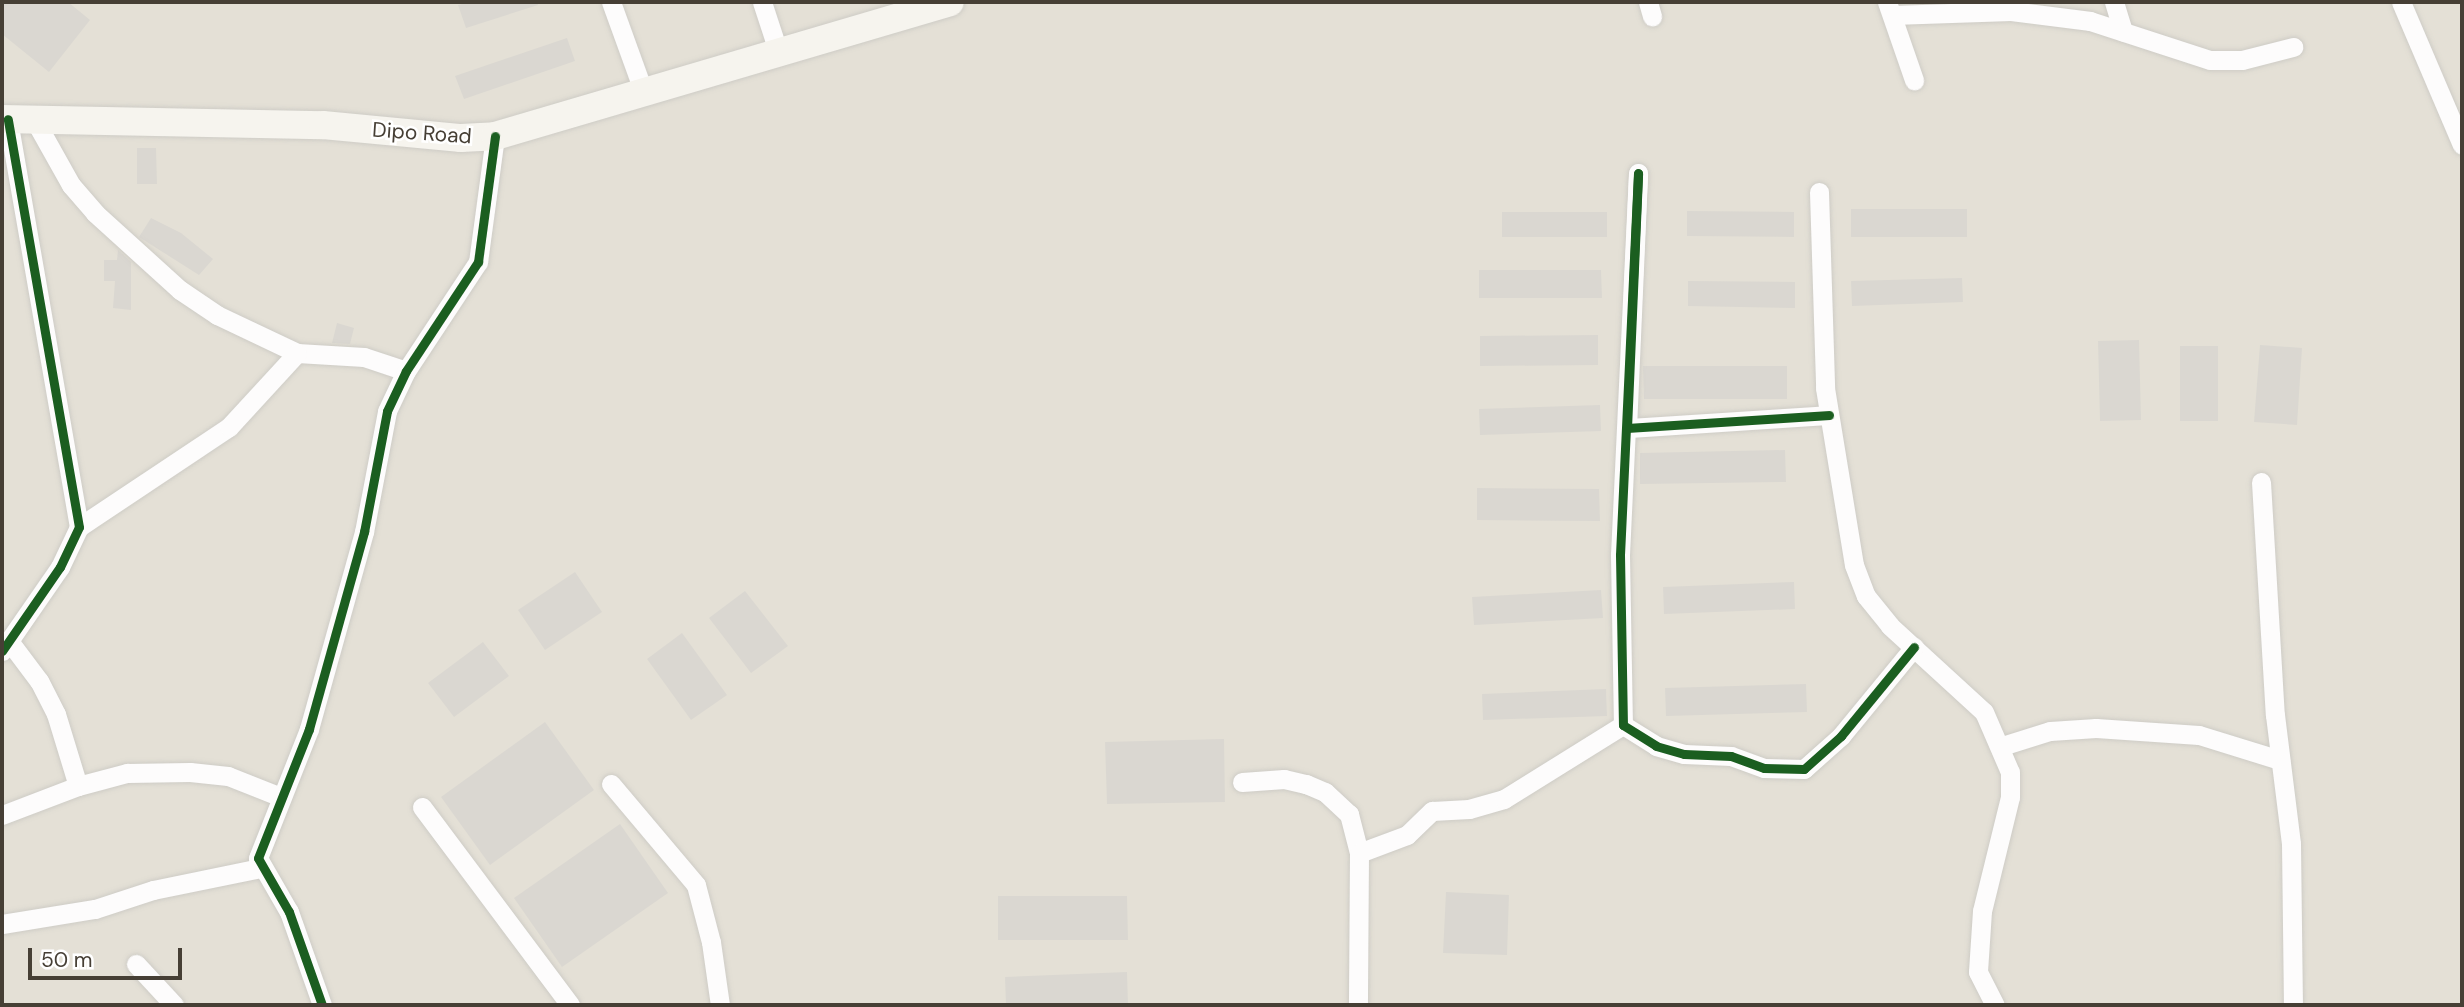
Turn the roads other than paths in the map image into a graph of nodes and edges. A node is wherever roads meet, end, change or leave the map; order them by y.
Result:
1 (611, 2) edge
2 (762, 2) edge
3 (950, 2) edge
4 (2114, 2) edge
5 (2401, 2) edge
6 (1890, 8) edge
7 (2123, 32) junction
8 (2293, 47) dead end
9 (779, 54) junction
10 (1914, 80) dead end
11 (644, 93) junction
12 (15, 119) edge
13 (495, 136) junction
14 (2462, 145) edge
15 (1819, 192) dead end
16 (297, 353) junction
17 (406, 371) junction
18 (1829, 415) junction
19 (1627, 428) junction
20 (2261, 482) dead end
21 (79, 527) junction
22 (5, 646) edge
23 (1914, 647) junction
24 (1623, 725) junction
25 (2003, 747) junction
26 (2280, 760) junction
27 (1241, 782) dead end
28 (611, 784) dead end
29 (78, 786) junction
30 (281, 797) junction
31 (422, 807) dead end
32 (2, 815) edge
33 (1359, 853) junction
34 (260, 868) junction
35 (2, 924) edge
36 (136, 964) dead end
37 (174, 1005) edge
38 (322, 1005) edge
39 (570, 1005) edge
40 (720, 1005) edge
41 (1358, 1005) edge
42 (1995, 1005) edge
43 (2293, 1005) edge

1 - 11 street
2 - 9 street
3 - 9 main road, Dipo Road
4 - 7 street
5 - 14 street
6 - 7 street
6 - 10 street
7 - 8 street
9 - 11 main road, Dipo Road
11 - 13 main road, Dipo Road
12 - 13 main road, Dipo Road
12 - 16 street
12 - 21 street
13 - 17 street
15 - 18 street
16 - 17 street
16 - 21 street
17 - 30 street
18 - 19 street
18 - 23 street
19 - 19 street
19 - 24 street
20 - 26 street
21 - 22 street
22 - 29 street
23 - 24 street
23 - 25 street
24 - 33 street
25 - 26 street
25 - 42 street
26 - 43 street
27 - 33 street
28 - 40 street
29 - 30 street
29 - 32 street
30 - 34 street
31 - 39 street
33 - 41 street
34 - 35 street
34 - 38 street
36 - 37 street

